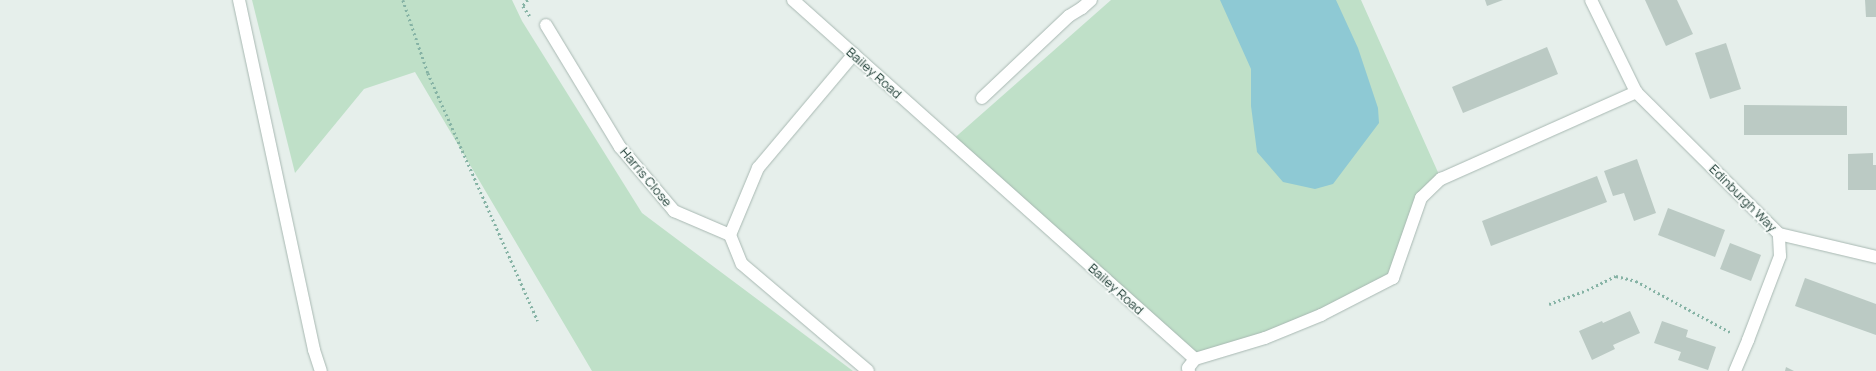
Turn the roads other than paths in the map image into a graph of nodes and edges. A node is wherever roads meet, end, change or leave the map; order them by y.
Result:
1 (239, 0) edge
2 (793, 0) edge
3 (1591, 0) edge
4 (1087, 4) edge
5 (546, 25) dead end
6 (854, 54) junction
7 (1636, 92) junction
8 (982, 98) dead end
9 (1779, 234) junction
10 (730, 235) junction
11 (1876, 257) edge
12 (1195, 359) junction
13 (321, 371) edge
14 (868, 371) edge
15 (1189, 371) edge
16 (1735, 371) edge

1 - 13 street
2 - 6 street, Bailey Road
3 - 7 street, Edinburgh Way
4 - 8 street
5 - 10 street, Harris Close
6 - 10 street
6 - 12 street, Bailey Road
7 - 9 street, Edinburgh Way
7 - 12 street
9 - 11 street, Edinburgh Way
9 - 16 street
10 - 14 street
12 - 15 street

